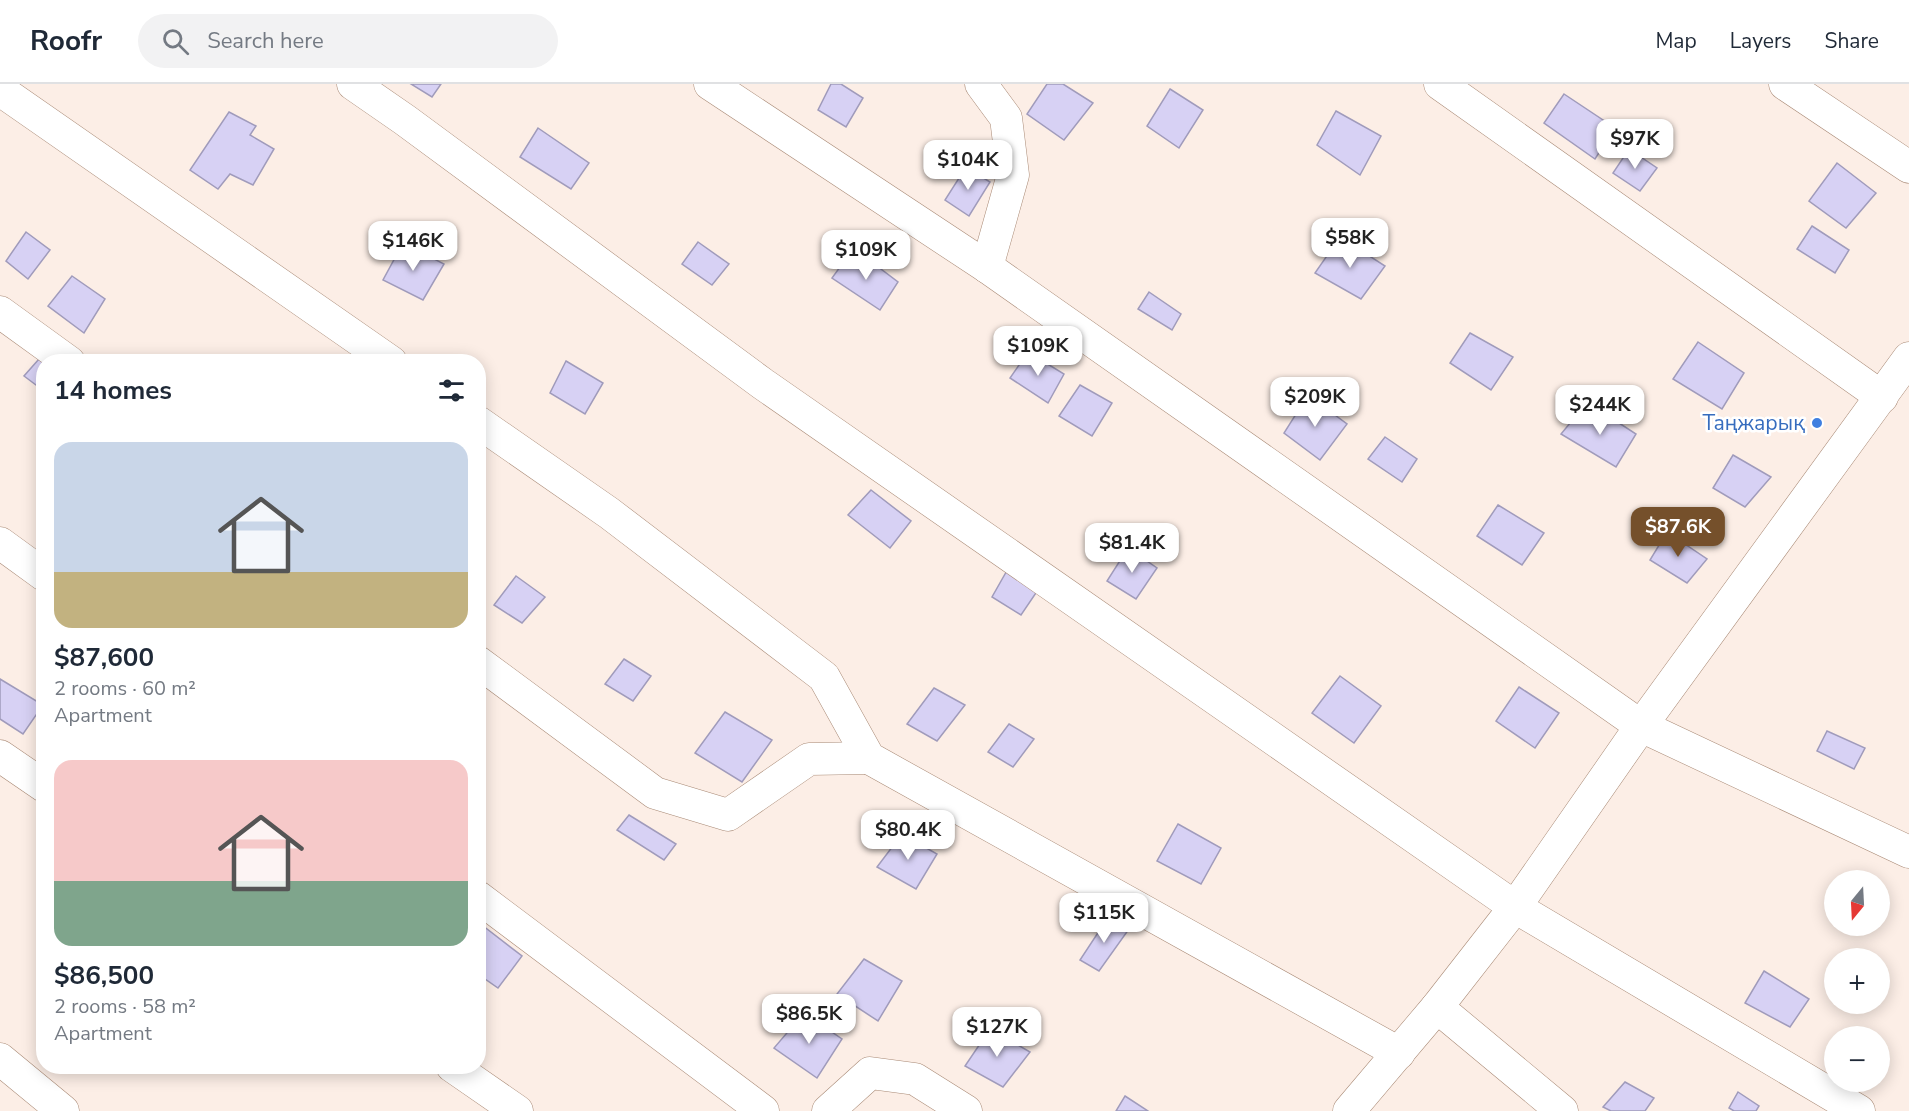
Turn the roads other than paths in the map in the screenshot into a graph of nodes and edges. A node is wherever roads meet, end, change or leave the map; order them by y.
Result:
1 (353, 84) edge
2 (710, 84) edge
3 (981, 84) edge
4 (1440, 84) edge
5 (1785, 84) edge
6 (0, 90) edge
7 (1909, 167) edge
8 (987, 267) junction
9 (0, 312) edge
10 (58, 354) edge
11 (380, 354) edge
12 (1909, 358) edge
13 (1882, 397) junction
14 (486, 428) edge
15 (0, 543) edge
16 (36, 569) edge
17 (486, 668) edge
18 (1641, 726) junction
19 (0, 756) edge
20 (869, 758) junction
21 (36, 781) edge
22 (1909, 852) edge
23 (486, 903) edge
24 (1515, 907) junction
25 (1437, 1007) junction
26 (1399, 1053) junction
27 (0, 1059) edge
28 (464, 1074) edge
29 (63, 1111) edge
30 (517, 1111) edge
31 (763, 1111) edge
32 (828, 1111) edge
33 (966, 1111) edge
34 (1349, 1111) edge
35 (1562, 1111) edge
36 (1859, 1111) edge

1 - 24 street
2 - 8 street
3 - 8 street
4 - 13 street
5 - 7 street
6 - 11 street
8 - 18 street
9 - 10 street
12 - 13 street
13 - 18 street
14 - 20 street
15 - 16 street
17 - 20 street
18 - 22 street
18 - 24 street
19 - 21 street
20 - 26 street
23 - 31 street
24 - 25 street
24 - 36 street
25 - 26 street
25 - 35 street
26 - 34 street
27 - 29 street
28 - 30 street
32 - 33 street

